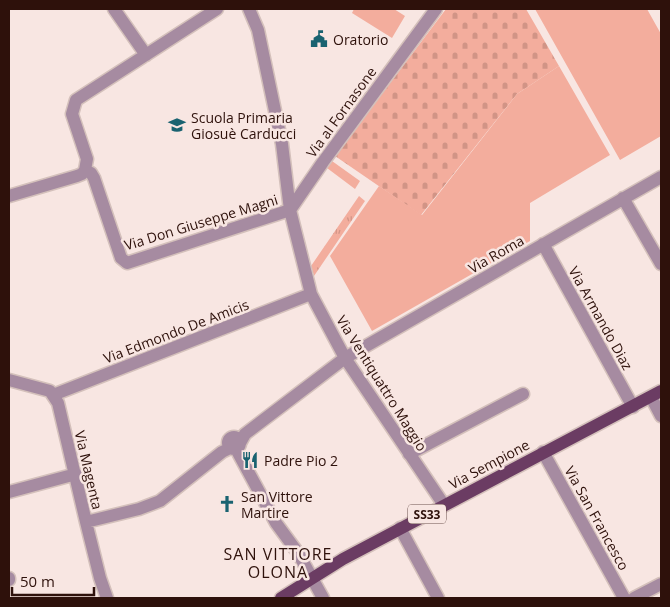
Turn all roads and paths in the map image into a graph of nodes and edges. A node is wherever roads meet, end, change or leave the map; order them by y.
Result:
1 (114, 9) edge
2 (217, 9) edge
3 (249, 9) edge
4 (436, 9) edge
5 (146, 55) junction
6 (85, 170) junction
7 (661, 177) edge
8 (9, 196) edge
9 (624, 198) junction
10 (290, 210) junction
11 (543, 244) junction
12 (661, 264) edge
13 (311, 294) junction
14 (345, 358) junction
15 (12, 384) edge
16 (523, 394) dead end
17 (656, 394) edge
18 (53, 395) junction
19 (633, 407) junction
20 (661, 416) edge
21 (234, 444) junction
22 (543, 452) junction
23 (409, 454) junction
24 (76, 474) junction
25 (9, 492) edge
26 (444, 505) junction
27 (86, 522) junction
28 (400, 528) junction
29 (312, 580) junction
30 (661, 584) edge
31 (108, 598) edge
32 (281, 598) edge
33 (323, 598) edge
34 (438, 598) edge
35 (624, 598) edge
36 (634, 598) edge

1 - 5 street
2 - 5 street
3 - 10 street, Via Ventiquattro Maggio
4 - 10 street, Via al Fornasone
5 - 6 street
6 - 8 street
6 - 10 street, Via Don Giuseppe Magni
7 - 9 street, Via Roma
9 - 11 street, Via Roma
9 - 12 street
10 - 13 street, Via Ventiquattro Maggio
11 - 14 street, Via Roma
11 - 19 street, Via Armando Diaz
13 - 14 street, Via Ventiquattro Maggio
13 - 18 street, Via Edmondo De Amicis
14 - 21 street, Via Roma
14 - 23 street, Via Ventiquattro Maggio
15 - 18 street
16 - 23 street
17 - 19 main road, Via Sempione / SS33
17 - 20 street
18 - 24 street, Via Magenta
19 - 22 main road, Via Sempione / SS33
21 - 27 street, Via Roma
21 - 29 street
22 - 26 main road, Via Sempione / SS33
22 - 35 street, Via San Francesco
23 - 26 street, Via Ventiquattro Maggio
24 - 25 street
24 - 27 street, Via Magenta
26 - 28 main road, Via Sempione / SS33
27 - 31 street, Via Magenta
28 - 29 main road, Via Sempione / SS33
28 - 34 street
29 - 32 main road, Via Sempione / SS33
29 - 33 street
30 - 36 street

